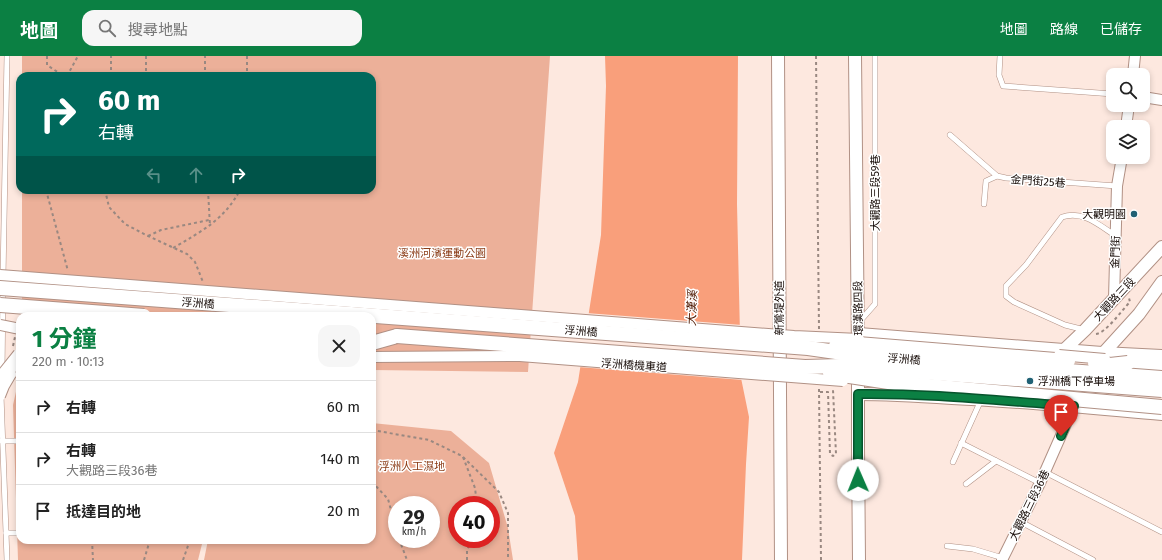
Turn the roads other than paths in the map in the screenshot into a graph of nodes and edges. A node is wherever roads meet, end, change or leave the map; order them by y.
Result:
1 (7, 56) edge
2 (778, 56) edge
3 (856, 56) edge
4 (875, 56) edge
5 (1000, 56) edge
6 (1135, 56) edge
7 (1134, 68) edge
8 (1106, 93) edge
9 (1150, 98) edge
10 (1162, 100) edge
11 (950, 135) dead end
12 (1121, 164) edge
13 (997, 176) junction
14 (1117, 186) junction
15 (984, 204) dead end
16 (1116, 236) junction
17 (1162, 247) edge
18 (0, 275) edge
19 (1162, 282) edge
20 (0, 288) edge
21 (1114, 299) junction
22 (0, 305) edge
23 (92, 312) edge
24 (323, 312) edge
25 (376, 316) edge
26 (0, 325) edge
27 (16, 328) edge
28 (858, 329) junction
29 (1089, 332) junction
30 (376, 334) edge
31 (397, 336) junction
32 (944, 341) junction
33 (376, 342) edge
34 (808, 348) junction
35 (1064, 350) junction
36 (1102, 353) junction
37 (1162, 356) edge
38 (376, 357) edge
39 (16, 360) edge
40 (1128, 363) junction
41 (1162, 366) edge
42 (805, 367) junction
43 (16, 368) edge
44 (1162, 378) edge
45 (0, 380) edge
46 (895, 383) junction
47 (1162, 390) edge
48 (858, 394) junction
49 (0, 396) edge
50 (944, 397) junction
51 (982, 399) junction
52 (1074, 406) junction
53 (1162, 407) edge
54 (1162, 414) edge
55 (16, 440) edge
56 (2, 441) junction
57 (961, 443) junction
58 (996, 461) junction
59 (952, 462) dead end
60 (1045, 472) junction
61 (1040, 483) junction
62 (966, 484) dead end
63 (1021, 522) junction
64 (1162, 532) edge
65 (6, 533) junction
66 (16, 533) edge
67 (947, 546) dead end
68 (1003, 559) edge
69 (7, 560) edge
70 (781, 560) edge
71 (859, 560) edge
72 (1093, 560) edge

1 - 56 lane
2 - 70 street, 新鶯堤外道
3 - 28 street, 環漢路四段
4 - 28 lane, 大觀路三段59巷
5 - 8 lane
6 - 7 street
9 - 10 street
11 - 13 lane, 金門街25巷
12 - 14 street, 金門街
13 - 14 lane, 金門街25巷
13 - 15 lane
14 - 16 street, 金門街
16 - 21 street, 金門街
16 - 29 lane
17 - 21 street, 大觀路三段
18 - 40 street, bridge
19 - 36 street
20 - 24 main road, 浮洲橋, bridge
21 - 29 street, 大觀路三段
22 - 23 main road, bridge
25 - 34 main road, 浮洲橋, bridge
26 - 27 street, bridge
28 - 32 street
28 - 48 street, 環漢路四段
29 - 35 street, 大觀路三段
30 - 31 main road, 浮洲橋
31 - 33 main road, 浮洲橋
31 - 42 main road, 浮洲橋, bridge
32 - 35 street
32 - 50 street
34 - 40 main road, bridge
34 - 44 main road, 浮洲橋, bridge
35 - 36 street
36 - 37 street
36 - 52 street
38 - 46 street, 浮洲橋機車道, bridge
39 - 45 main road, bridge
40 - 41 main road
42 - 46 main road, bridge
42 - 47 main road, 浮洲橋, bridge
43 - 49 street, bridge
46 - 53 main road, bridge
48 - 50 street
48 - 71 street, 環漢路四段
50 - 51 street
51 - 52 street
51 - 57 lane
52 - 54 street
52 - 60 street, 大觀路三段36巷
55 - 56 lane
56 - 65 lane
57 - 58 lane
57 - 59 lane
58 - 61 lane
58 - 62 lane
60 - 61 street, 大觀路三段36巷
60 - 64 lane
61 - 63 street, 大觀路三段36巷
63 - 68 street, 大觀路三段36巷
63 - 72 lane
65 - 66 lane
65 - 69 lane
67 - 68 lane

